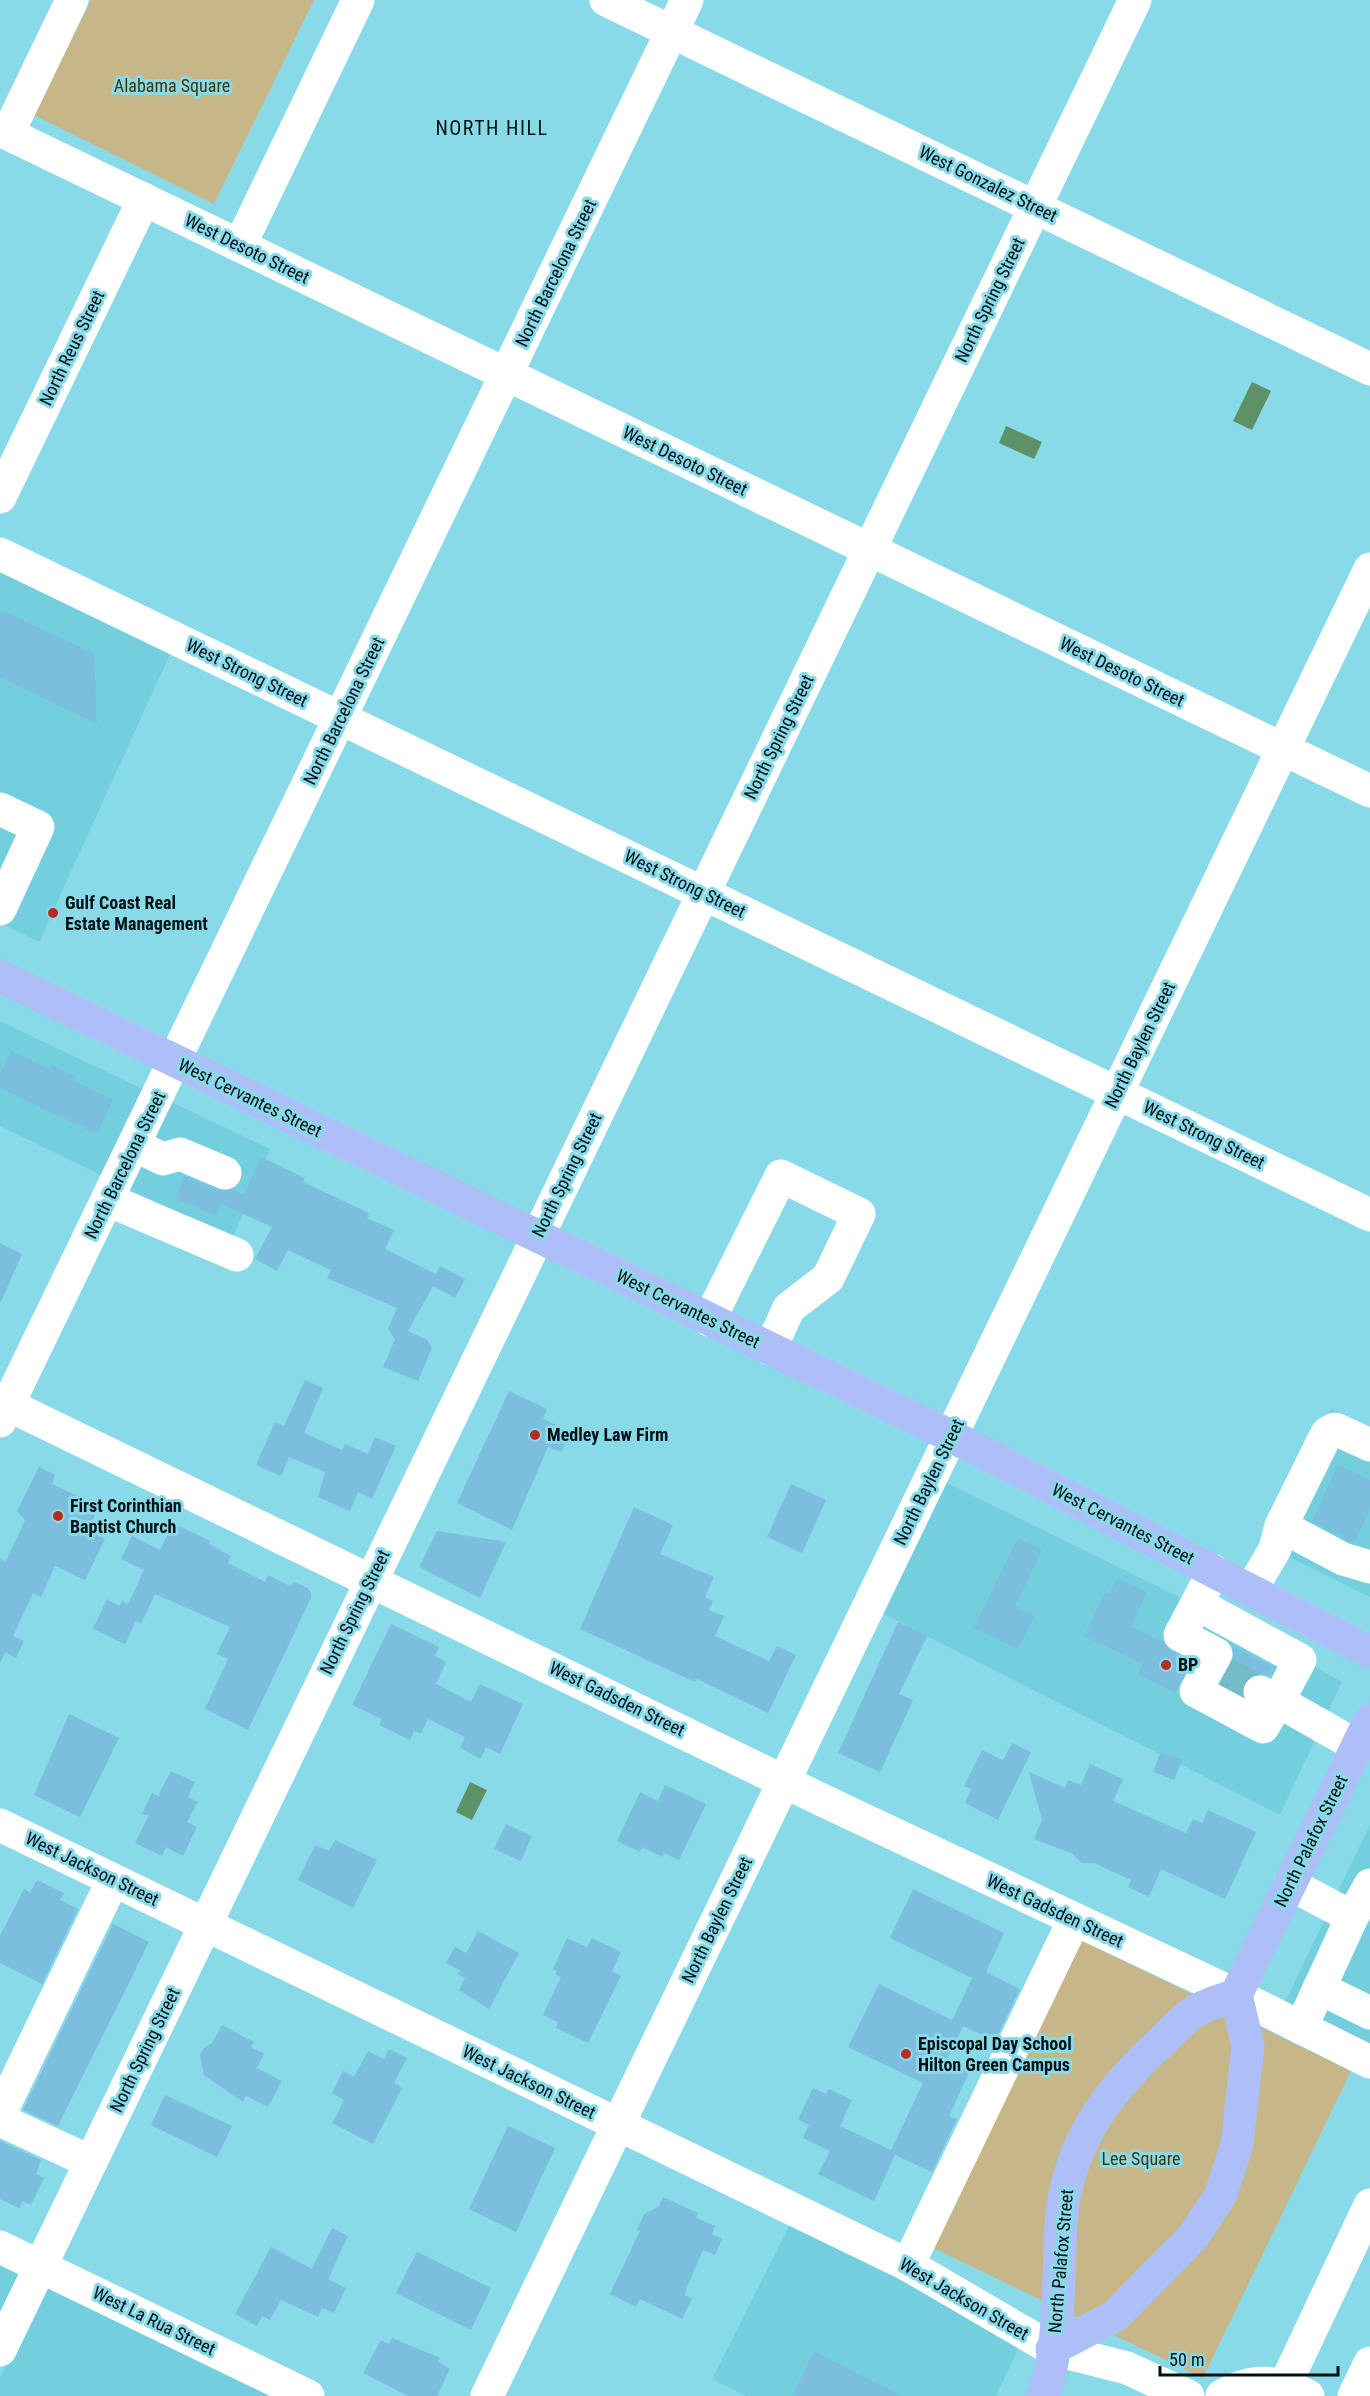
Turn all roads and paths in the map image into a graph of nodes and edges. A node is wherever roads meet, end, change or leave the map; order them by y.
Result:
1 (72, 0) edge
2 (358, 0) edge
3 (606, 0) edge
4 (687, 0) edge
5 (1135, 0) edge
6 (672, 32) junction
7 (4, 131) edge
8 (144, 199) junction
9 (1035, 207) junction
10 (240, 245) junction
11 (1370, 369) edge
12 (507, 375) junction
13 (0, 497) edge
14 (869, 551) junction
15 (0, 554) edge
16 (1370, 568) edge
17 (341, 718) junction
18 (1283, 749) junction
19 (1370, 791) edge
20 (0, 809) edge
21 (704, 893) junction
22 (0, 909) edge
23 (0, 976) edge
24 (175, 1061) junction
25 (1117, 1093) junction
26 (134, 1145) junction
27 (225, 1173) dead end
28 (108, 1200) junction
29 (1370, 1215) edge
30 (537, 1237) junction
31 (237, 1255) dead end
32 (709, 1320) junction
33 (770, 1349) junction
34 (3, 1409) edge
35 (951, 1436) junction
36 (1370, 1445) edge
37 (1281, 1526) junction
38 (1370, 1567) edge
39 (1214, 1571) junction
40 (371, 1580) junction
41 (1251, 1590) junction
42 (1197, 1604) junction
43 (1318, 1625) junction
44 (1370, 1652) edge
45 (1300, 1660) junction
46 (1269, 1696) junction
47 (1364, 1733) edge
48 (784, 1780) junction
49 (0, 1825) edge
50 (113, 1880) junction
51 (1290, 1884) junction
52 (1370, 1885) edge
53 (1352, 1917) junction
54 (1074, 1920) junction
55 (205, 1924) junction
56 (1319, 1988) junction
57 (1236, 1995) junction
58 (1370, 2013) edge
59 (1301, 2028) junction
60 (1370, 2062) edge
61 (0, 2114) edge
62 (0, 2120) edge
63 (618, 2125) junction
64 (91, 2162) junction
65 (1370, 2205) edge
66 (0, 2247) edge
67 (908, 2265) junction
68 (40, 2266) junction
69 (1052, 2349) junction
70 (0, 2350) edge
71 (1370, 2363) edge
72 (1296, 2391) edge
73 (308, 2396) edge
74 (487, 2396) edge
75 (1042, 2396) edge
76 (1188, 2396) edge
77 (1222, 2396) edge
78 (1354, 2396) edge

1 - 7 street
2 - 10 street
3 - 6 street, West Gonzalez Street
4 - 6 street, North Barcelona Street
5 - 9 street, North Spring Street
6 - 9 street, West Gonzalez Street
6 - 12 street, North Barcelona Street
7 - 8 street, West Desoto Street
8 - 10 street, West Desoto Street
8 - 13 street, North Reus Street
9 - 11 street, West Gonzalez Street
9 - 14 street, North Spring Street
10 - 12 street, West Desoto Street
12 - 14 street, West Desoto Street
12 - 17 street, North Barcelona Street
14 - 18 street, West Desoto Street
14 - 21 street, North Spring Street
15 - 17 street, West Strong Street
16 - 18 street, North Baylen Street
17 - 21 street, West Strong Street
17 - 24 street, North Barcelona Street
18 - 19 street, West Desoto Street
18 - 25 street, North Baylen Street
20 - 22 street
21 - 25 street, West Strong Street
21 - 30 street, North Spring Street
23 - 24 main road, West Cervantes Street
24 - 26 street, North Barcelona Street
24 - 30 main road, West Cervantes Street
25 - 29 street, West Strong Street
25 - 35 street, North Baylen Street
26 - 27 street
26 - 28 street, North Barcelona Street
28 - 31 street
28 - 34 street, North Barcelona Street
30 - 32 main road, West Cervantes Street
30 - 40 street, North Spring Street
32 - 33 main road, West Cervantes Street
32 - 33 street
33 - 35 main road, West Cervantes Street
34 - 40 street, West Gadsden Street
35 - 39 main road, West Cervantes Street
35 - 48 street, North Baylen Street
36 - 37 street
37 - 38 street
37 - 41 street
39 - 41 main road, West Cervantes Street
39 - 42 street
40 - 48 street, West Gadsden Street
40 - 55 street, North Spring Street
41 - 43 main road, West Cervantes Street
42 - 45 street
42 - 46 street
43 - 44 main road, West Cervantes Street
43 - 45 street
45 - 46 street
46 - 47 street
47 - 51 main road, North Palafox Street
48 - 54 street, West Gadsden Street
48 - 63 street, North Baylen Street
49 - 50 street, West Jackson Street
50 - 55 street, West Jackson Street
50 - 61 street
51 - 53 street
51 - 57 main road, North Palafox Street
52 - 53 street
53 - 56 street
54 - 57 street, West Gadsden Street
54 - 67 street
55 - 63 street, West Jackson Street
55 - 64 street, North Spring Street
56 - 58 street
56 - 59 street
57 - 59 street, West Gadsden Street
57 - 69 main road, North Palafox Street
57 - 69 main road, North Palafox Street
59 - 60 street, West Gadsden Street
62 - 64 street
63 - 67 street, West Jackson Street
63 - 74 street, North Baylen Street
64 - 68 street, North Spring Street
65 - 72 street
66 - 68 street, West La Rua Street
67 - 69 street, West Jackson Street
68 - 70 street, North Spring Street
68 - 73 street, West La Rua Street
69 - 75 main road, North Palafox Street
69 - 76 street, West Jackson Street
71 - 78 street
72 - 77 street

